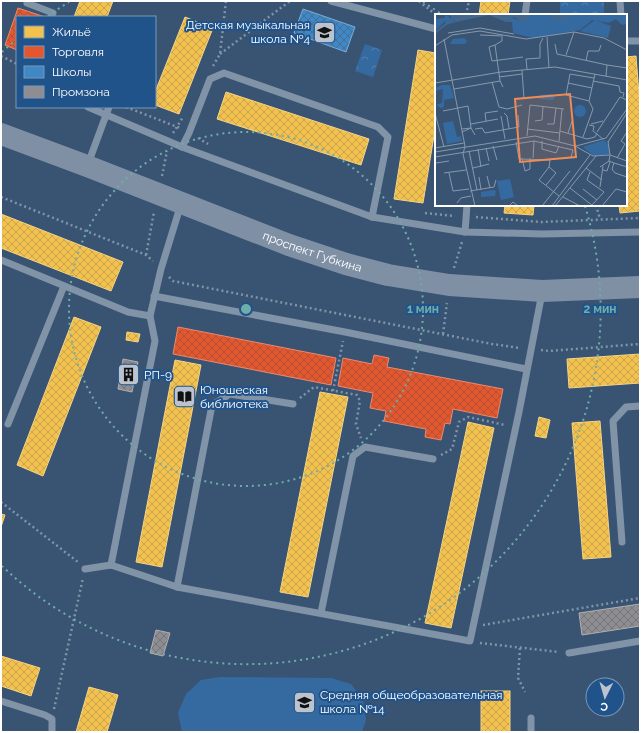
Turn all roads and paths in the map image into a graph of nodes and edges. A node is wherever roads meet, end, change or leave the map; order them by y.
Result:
1 (226, 1) edge
2 (290, 1) edge
3 (331, 1) edge
4 (419, 1) edge
5 (469, 1) edge
6 (527, 1) edge
7 (620, 1) edge
8 (27, 3) dead end
9 (435, 14) edge
10 (466, 14) edge
11 (525, 14) edge
12 (621, 14) edge
13 (52, 16) edge
14 (435, 29) edge
15 (627, 41) edge
16 (640, 41) edge
17 (220, 54) junction
18 (1, 56) edge
19 (16, 64) edge
20 (212, 67) dead end
21 (90, 108) edge
22 (109, 108) edge
23 (184, 114) dead end
24 (106, 115) junction
25 (177, 127) dead end
26 (1, 134) edge
27 (182, 147) junction
28 (87, 166) junction
29 (1, 197) edge
30 (181, 203) junction
31 (467, 206) edge
32 (596, 206) edge
33 (372, 217) junction
34 (600, 219) dead end
35 (465, 232) junction
36 (640, 232) edge
37 (1, 260) edge
38 (161, 269) junction
39 (64, 286) junction
40 (640, 288) edge
41 (542, 291) junction
42 (154, 296) junction
43 (349, 315) junction
44 (150, 316) junction
45 (345, 332) junction
46 (640, 344) edge
47 (531, 349) junction
48 (526, 370) junction
49 (333, 390) junction
50 (293, 404) joint
51 (640, 406) edge
52 (8, 424) dead end
53 (516, 427) junction
54 (365, 447) junction
55 (433, 458) joint
56 (1, 502) edge
57 (622, 542) dead end
58 (111, 565) junction
59 (85, 569) junction
60 (177, 587) junction
61 (640, 598) edge
62 (321, 613) junction
63 (473, 627) junction
64 (470, 641) junction
65 (640, 641) edge
66 (520, 648) junction
67 (569, 653) joint
68 (525, 692) dead end
69 (1, 701) edge
70 (531, 718) dead end
71 (52, 719) junction
72 (52, 732) edge
73 (531, 732) edge

1 - 17 path
2 - 17 path
3 - 14 lane
4 - 9 path
5 - 10 path
6 - 11 lane
7 - 12 lane
8 - 13 lane
15 - 16 lane
17 - 20 path
18 - 19 path
21 - 24 lane
22 - 24 lane
23 - 25 path
24 - 27 lane
24 - 28 lane
26 - 28 main road, проспект Губкина
27 - 33 lane
27 - 33 lane
28 - 30 main road, проспект Губкина
29 - 38 path
30 - 38 lane
30 - 41 main road, проспект Губкина
31 - 35 lane
32 - 34 path
33 - 35 lane
35 - 36 lane
37 - 39 lane
38 - 42 lane
38 - 43 path
39 - 44 lane
39 - 52 lane
40 - 41 main road, проспект Губкина
41 - 47 lane
42 - 44 lane
42 - 45 lane
43 - 45 path
43 - 47 path
44 - 58 lane
45 - 48 lane
45 - 49 path
46 - 47 path
47 - 48 lane
48 - 53 lane
49 - 50 path
49 - 54 path
50 - 60 lane
51 - 57 lane
53 - 55 path
53 - 63 lane
54 - 55 lane
54 - 62 lane
56 - 59 path
58 - 59 lane
58 - 60 lane
59 - 71 path
60 - 62 lane
61 - 63 path
62 - 64 lane
63 - 64 lane
64 - 66 path
65 - 67 lane
66 - 67 path
66 - 68 path
69 - 71 lane
70 - 73 lane
71 - 72 lane

